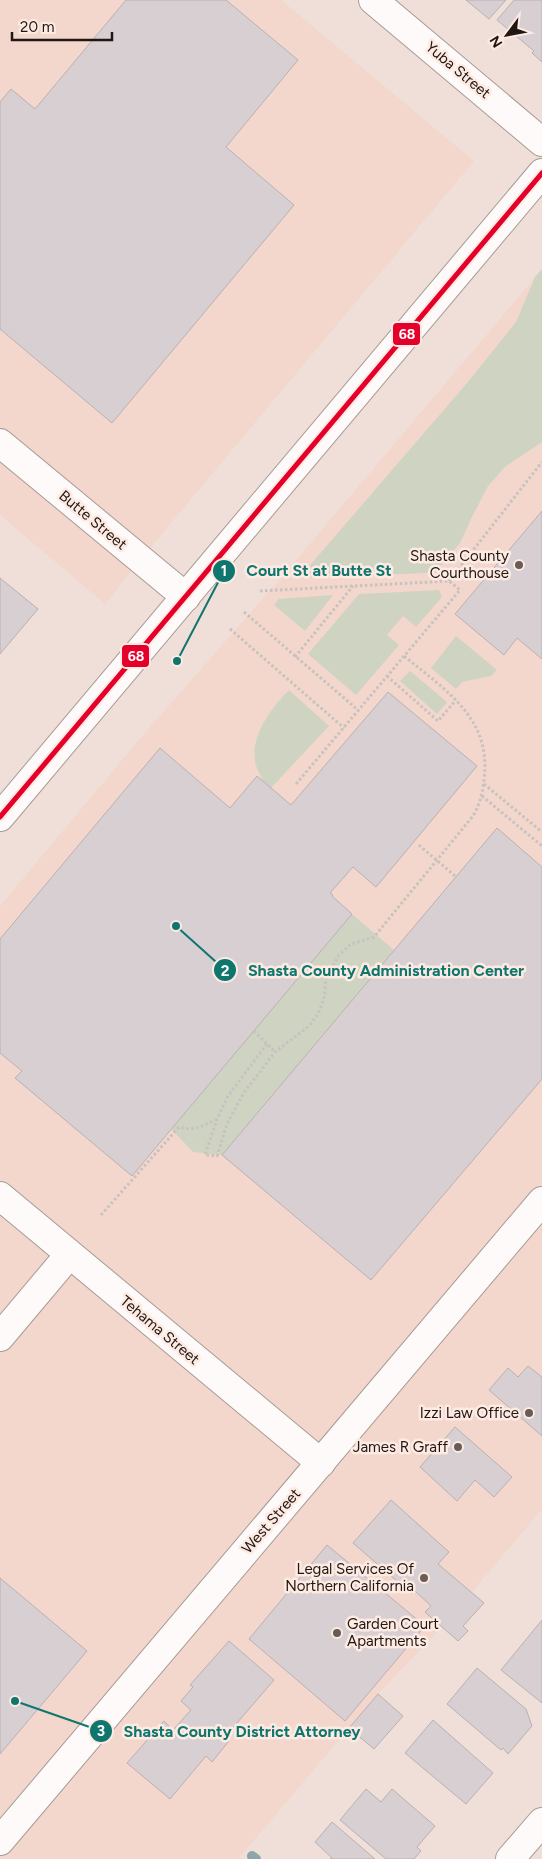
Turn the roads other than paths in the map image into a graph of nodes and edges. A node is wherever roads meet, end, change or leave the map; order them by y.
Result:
1 (374, 0) edge
2 (542, 142) edge
3 (542, 173) edge
4 (0, 443) edge
5 (186, 597) junction
6 (0, 817) edge
7 (0, 1196) edge
8 (542, 1201) edge
9 (69, 1255) junction
10 (0, 1337) edge
11 (321, 1463) junction
12 (542, 1822) edge
13 (0, 1841) edge
14 (510, 1859) edge

1 - 2 street, Yuba Street
3 - 5 street
4 - 5 street, Butte Street
5 - 6 street
7 - 9 street, Tehama Street
8 - 11 street, West Street
9 - 10 street
9 - 11 street, Tehama Street
11 - 13 street, West Street
12 - 14 street

